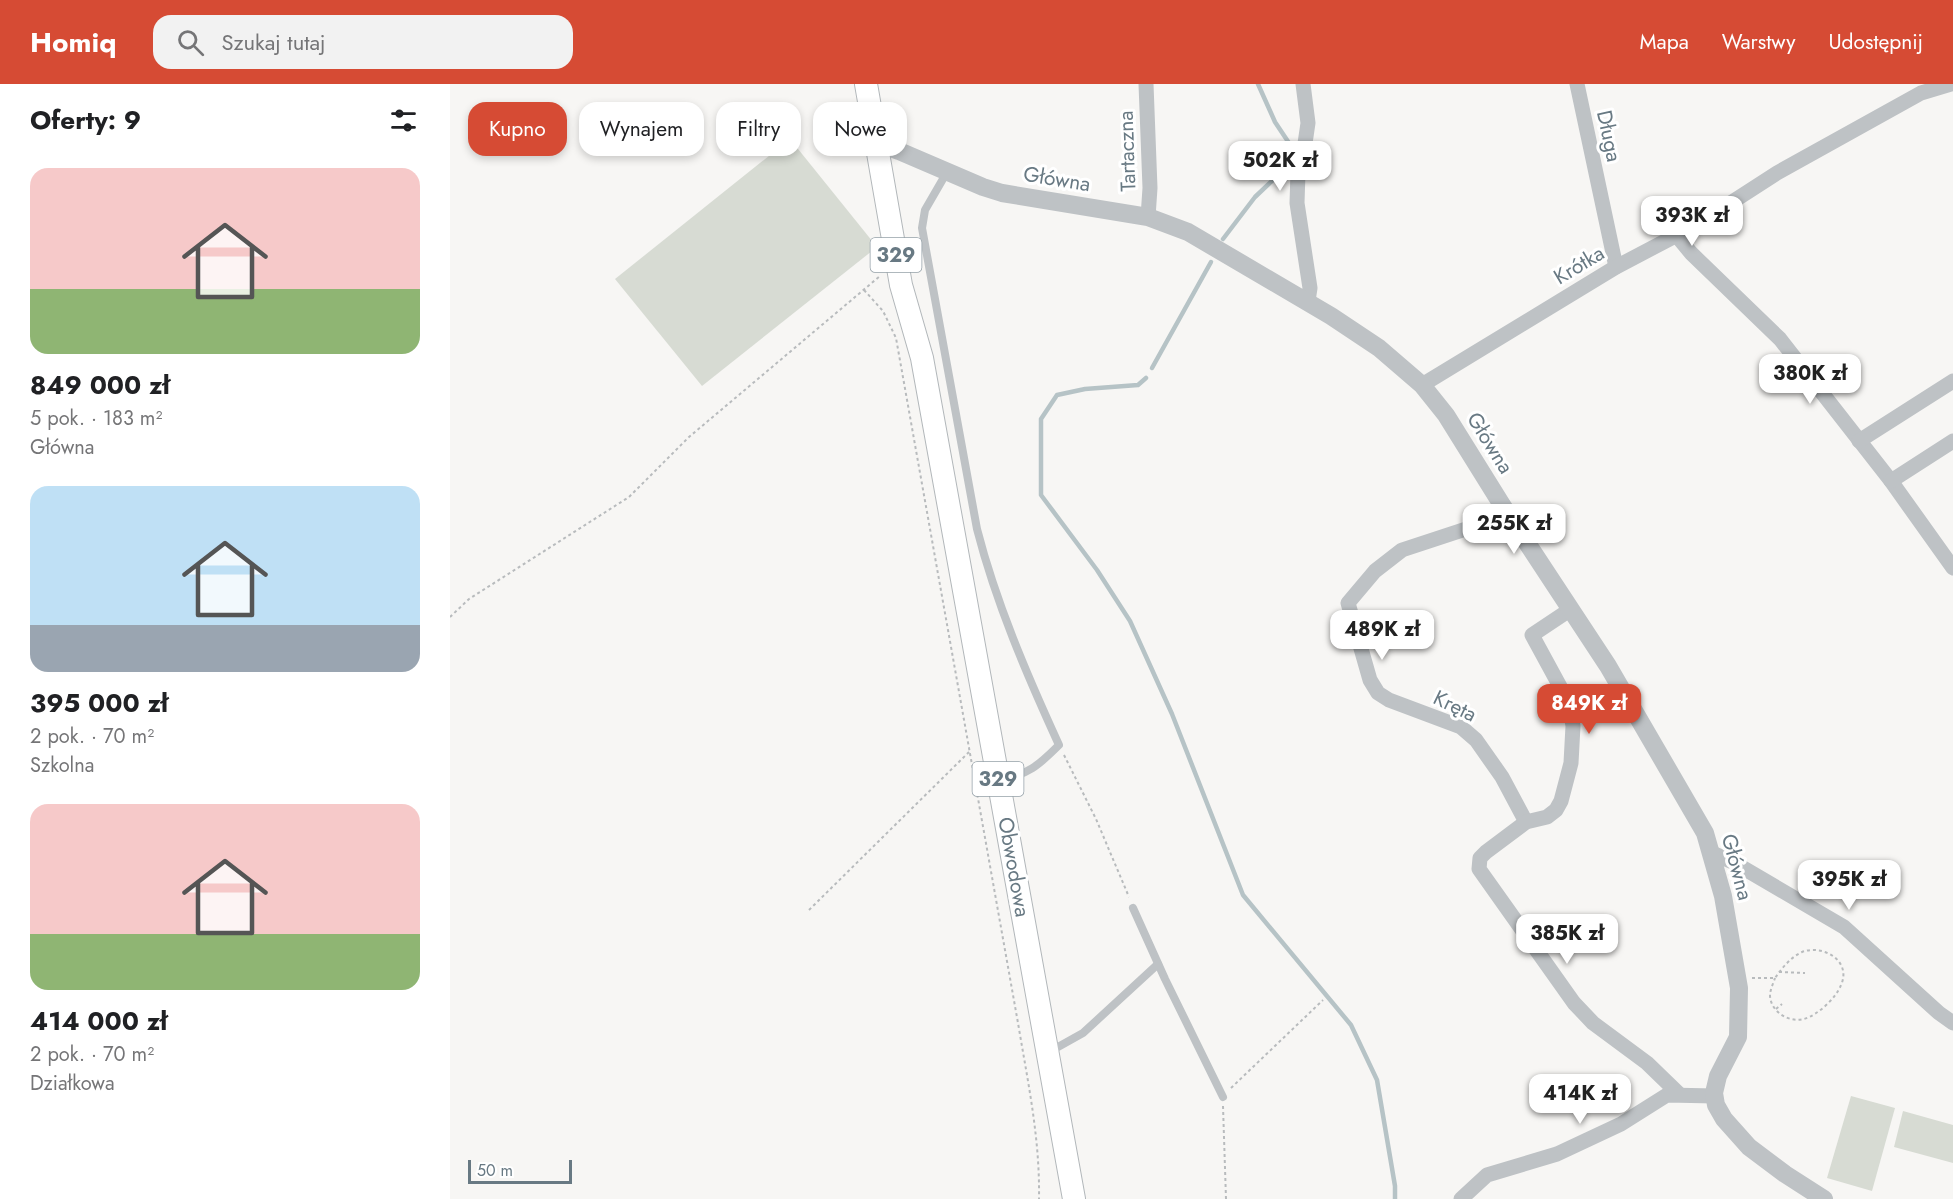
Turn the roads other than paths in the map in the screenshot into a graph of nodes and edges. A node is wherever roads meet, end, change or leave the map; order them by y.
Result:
1 (866, 84) edge
2 (880, 84) edge
3 (1146, 84) edge
4 (1303, 84) edge
5 (1577, 84) edge
6 (1951, 84) edge
7 (871, 102) edge
8 (881, 102) edge
9 (885, 156) edge
10 (886, 156) edge
11 (903, 156) edge
12 (947, 172) junction
13 (1148, 217) junction
14 (1677, 236) junction
15 (1616, 267) junction
16 (1308, 301) junction
17 (922, 358) junction
18 (1953, 381) edge
19 (1422, 385) junction
20 (1859, 441) junction
21 (1953, 441) edge
22 (1891, 482) junction
23 (1502, 505) junction
24 (1953, 568) edge
25 (1571, 609) junction
26 (998, 780) junction
27 (1526, 822) junction
28 (1712, 853) junction
29 (1133, 908) road end
30 (1158, 964) junction
31 (1953, 1023) edge
32 (1048, 1052) junction
33 (1679, 1094) junction
34 (1715, 1096) junction
35 (1223, 1097) road end
36 (1074, 1199) edge
37 (1461, 1199) edge
38 (1824, 1199) edge

1 - 7 main road, Obwodowa / 329
2 - 8 main road, Obwodowa / 329
3 - 13 street, Tartaczna
4 - 16 street
5 - 15 street, Długa
6 - 14 street, Krótka
9 - 17 main road, Obwodowa / 329
10 - 17 main road, Obwodowa / 329
11 - 12 street, Główna
12 - 13 street, Główna
12 - 26 lane
13 - 16 street, Główna
14 - 15 street, Krótka
14 - 20 street
15 - 19 street, Krótka
16 - 19 street, Główna
17 - 26 main road, Obwodowa / 329
18 - 20 street
19 - 23 street, Główna
20 - 22 street
21 - 22 street
22 - 24 street
23 - 25 street, Główna
23 - 27 street, Kręta
25 - 27 street
25 - 28 street, Główna
26 - 32 main road, Obwodowa / 329
27 - 33 street
28 - 31 street
28 - 34 street, Główna
29 - 30 lane
30 - 32 lane
30 - 35 lane
32 - 36 main road, Obwodowa / 329
33 - 34 street
33 - 37 street
34 - 38 street

